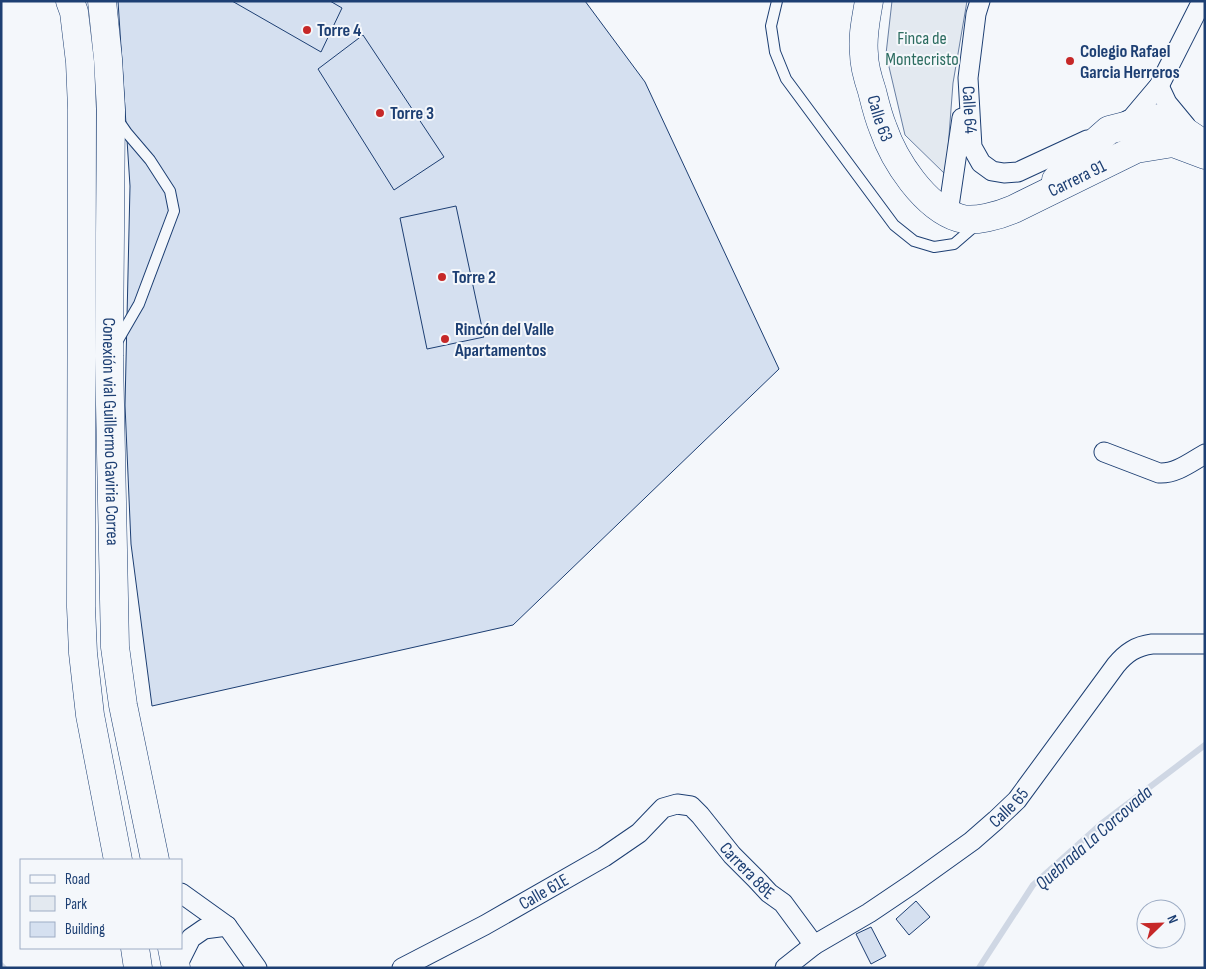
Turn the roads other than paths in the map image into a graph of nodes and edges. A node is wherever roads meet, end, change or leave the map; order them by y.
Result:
1 (70, 1) edge
2 (102, 1) edge
3 (777, 1) edge
4 (869, 1) edge
5 (980, 1) edge
6 (1202, 1) edge
7 (968, 78) junction
8 (1159, 86) junction
9 (111, 110) junction
10 (1110, 130) junction
11 (1203, 147) edge
12 (1046, 193) junction
13 (948, 213) junction
14 (984, 218) junction
15 (109, 356) junction
16 (1104, 452) dead end
17 (1205, 454) edge
18 (1205, 644) edge
19 (677, 804) joint
20 (118, 859) edge
21 (155, 859) edge
22 (182, 894) edge
23 (227, 926) junction
24 (814, 945) junction
25 (135, 949) edge
26 (172, 949) edge
27 (138, 968) edge
28 (176, 968) edge
29 (256, 968) edge
30 (402, 968) edge
31 (786, 968) edge

1 - 20 main road, Conexión vial Guillermo Gaviria Correa
2 - 9 main road, Conexión vial Guillermo Gaviria Correa
3 - 14 lane
4 - 13 main road, Calle 63
5 - 7 street, Calle 64
6 - 8 street
7 - 10 street, Calle 64
7 - 13 street
8 - 10 street
8 - 11 street
9 - 15 main road, Conexión vial Guillermo Gaviria Correa
9 - 15 lane
10 - 11 main road
10 - 12 main road
11 - 12 main road, Carrera 91
12 - 14 main road, Carrera 91
13 - 14 main road, Carrera 91
15 - 21 main road, Conexión vial Guillermo Gaviria Correa
16 - 17 street
18 - 24 street, Calle 65
19 - 24 street, Carrera 88E
19 - 30 street, Calle 61E
22 - 23 street
23 - 28 street
23 - 29 street
24 - 31 street, Calle 65
25 - 27 main road
26 - 28 main road

